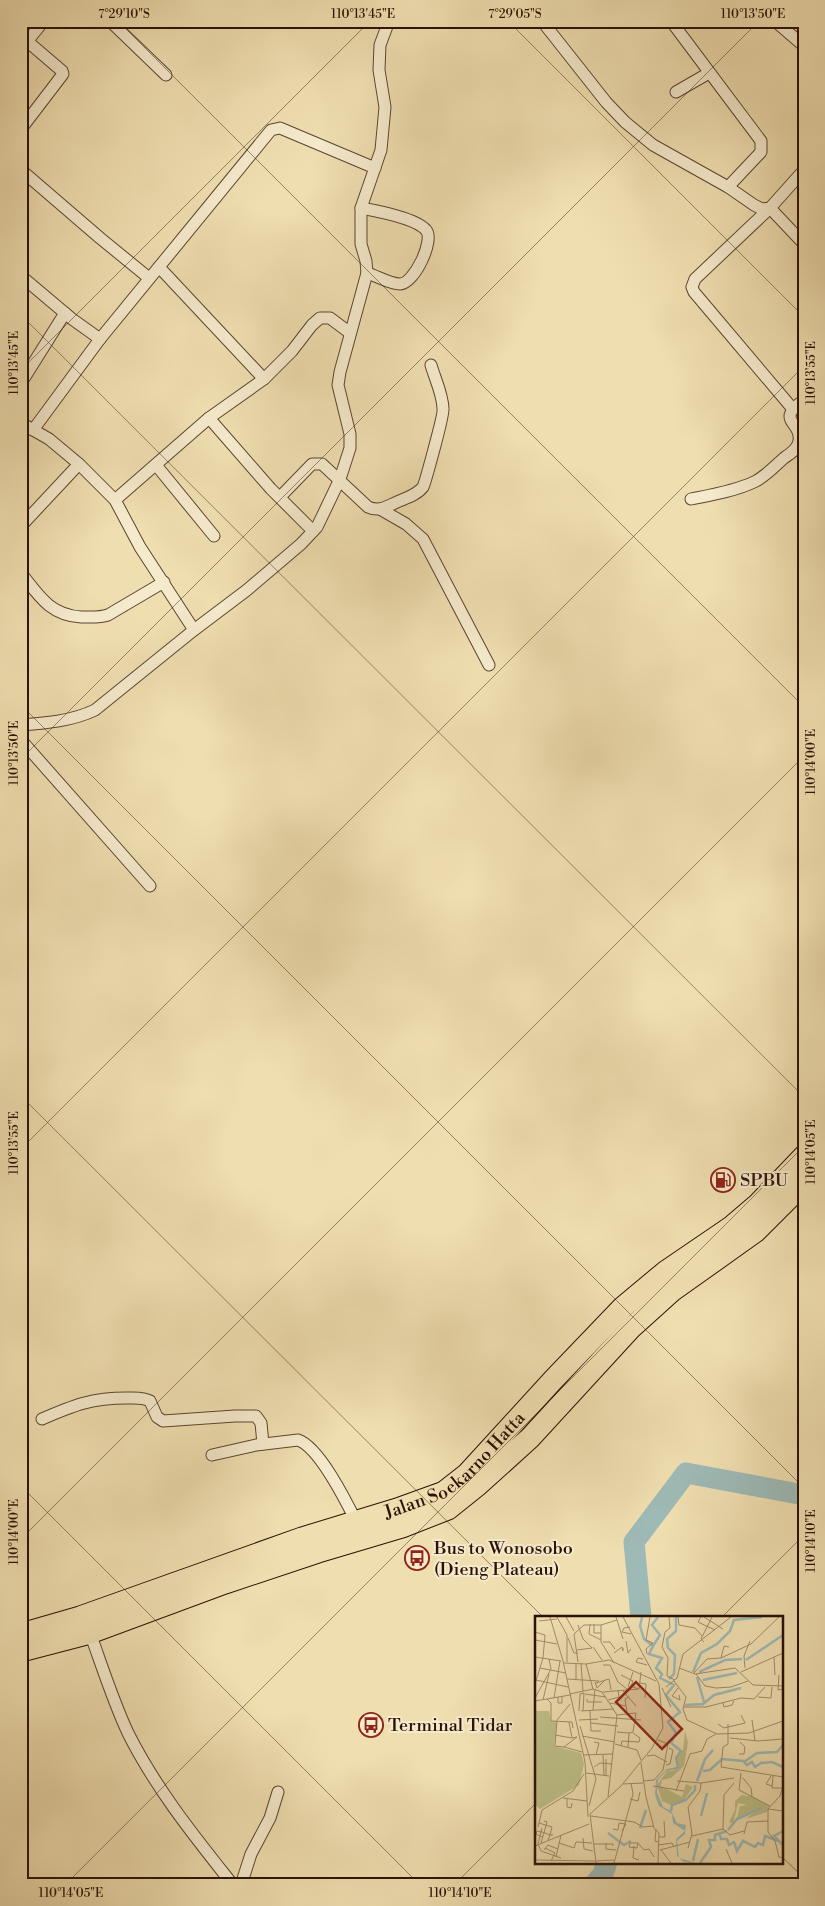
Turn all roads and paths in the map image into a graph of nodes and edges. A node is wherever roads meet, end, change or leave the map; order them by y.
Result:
1 (110, 21) edge
2 (389, 21) edge
3 (542, 21) edge
4 (671, 21) edge
5 (775, 21) edge
6 (42, 22) edge
7 (24, 45) edge
8 (804, 46) edge
9 (166, 74) dead end
10 (709, 74) junction
11 (676, 92) dead end
12 (21, 129) edge
13 (371, 167) junction
14 (21, 170) edge
15 (804, 170) edge
16 (728, 187) junction
17 (361, 208) junction
18 (770, 208) junction
19 (804, 244) edge
20 (159, 267) junction
21 (367, 273) junction
22 (21, 276) edge
23 (149, 278) junction
24 (65, 313) junction
25 (350, 333) junction
26 (100, 339) junction
27 (431, 365) dead end
28 (264, 379) junction
29 (21, 383) edge
30 (804, 400) edge
31 (792, 408) junction
32 (209, 418) junction
33 (21, 423) edge
34 (33, 430) junction
35 (79, 464) junction
36 (156, 465) junction
37 (340, 479) junction
38 (280, 497) junction
39 (691, 499) dead end
40 (114, 500) junction
41 (380, 509) junction
42 (21, 526) edge
43 (313, 531) junction
44 (214, 536) dead end
45 (21, 573) edge
46 (164, 582) junction
47 (194, 630) junction
48 (489, 665) dead end
49 (21, 724) edge
50 (21, 740) edge
51 (150, 886) dead end
52 (804, 1156) edge
53 (804, 1184) edge
54 (42, 1419) dead end
55 (263, 1444) junction
56 (212, 1455) dead end
57 (434, 1506) junction
58 (356, 1521) junction
59 (90, 1633) junction
60 (21, 1634) edge
61 (21, 1651) edge
62 (278, 1792) dead end
63 (234, 1885) edge
64 (241, 1885) edge

1 - 9 street
2 - 13 street
3 - 16 street
4 - 10 street
5 - 8 street
6 - 7 street
7 - 12 street
10 - 11 street
10 - 16 street
13 - 17 street
13 - 20 street
14 - 23 street
15 - 18 street
16 - 18 street
17 - 21 street
17 - 21 street
18 - 19 street
18 - 31 street
20 - 23 street
20 - 28 street
21 - 25 street
22 - 24 street
23 - 26 street
24 - 26 street
24 - 29 street
25 - 28 street
25 - 37 street
26 - 34 street
27 - 41 street
28 - 32 street
30 - 31 street
31 - 39 street
32 - 36 street
32 - 38 street
33 - 34 street
34 - 35 street
35 - 40 street
35 - 42 street
36 - 40 street
36 - 44 street
37 - 38 street
37 - 41 street
37 - 43 street
38 - 43 street
40 - 46 street
41 - 48 street
43 - 47 street
45 - 46 street
46 - 47 street
47 - 49 street
50 - 51 street
52 - 57 highway, Jalan Soekarno Hatta
53 - 57 highway, Jalan Soekarno Hatta
54 - 55 street
55 - 56 street
55 - 58 street
57 - 58 highway, Jalan Soekarno Hatta
57 - 59 highway, Jalan Soekarno Hatta
58 - 60 highway, Jalan Soekarno Hatta
59 - 61 highway, Jalan Soekarno Hatta
59 - 63 street
62 - 64 street

